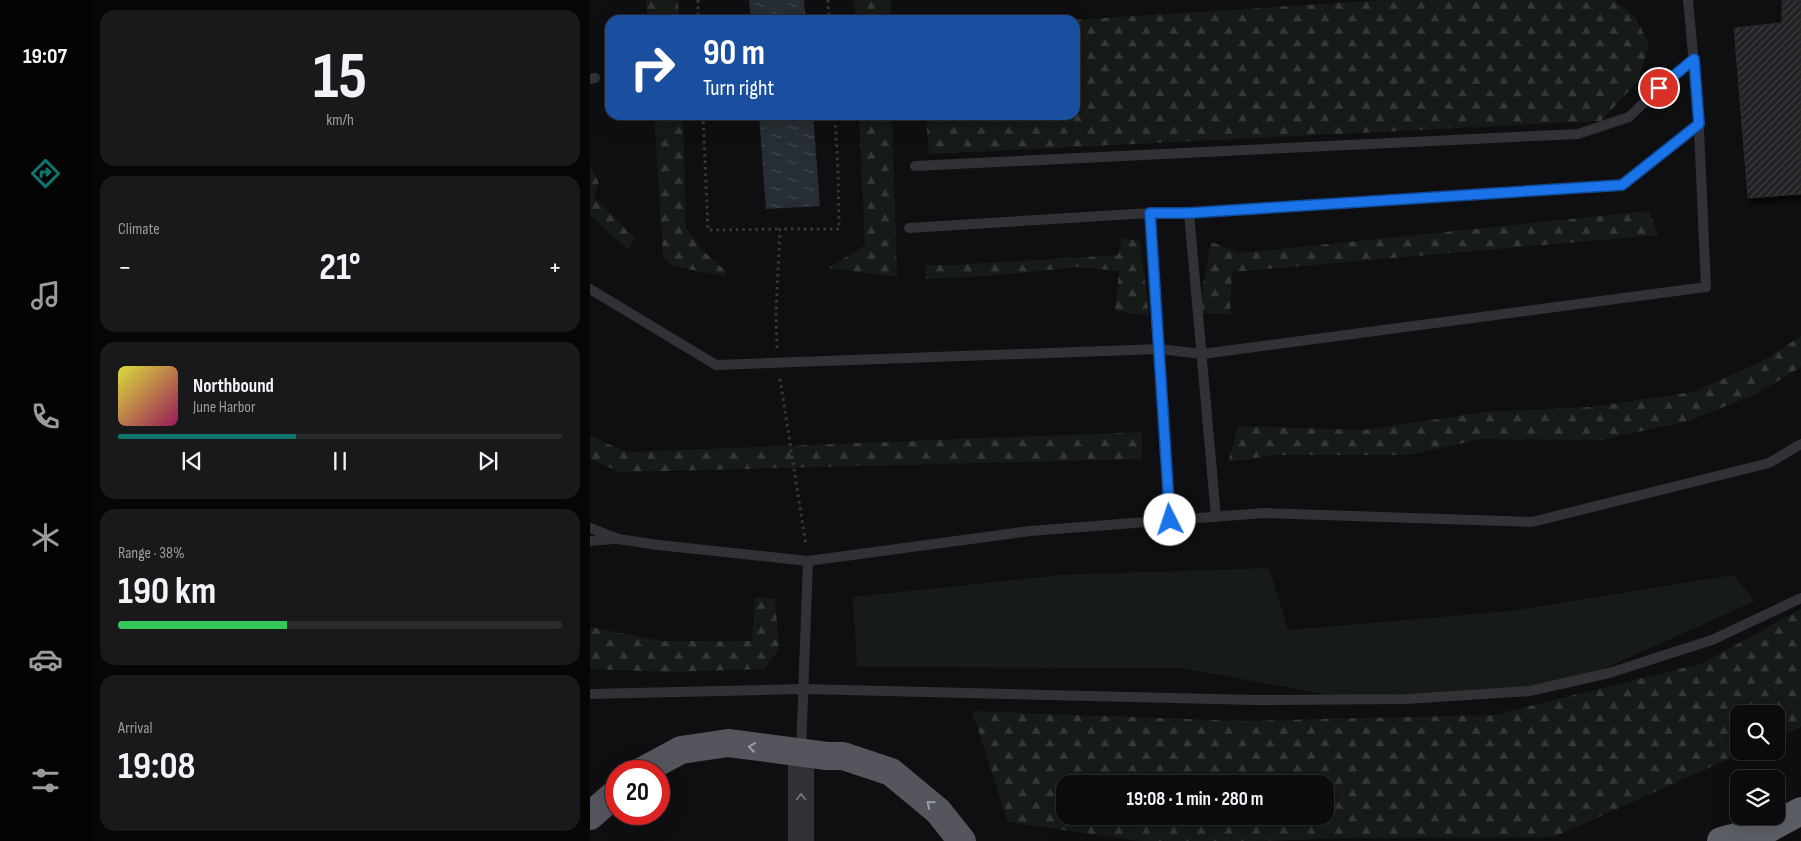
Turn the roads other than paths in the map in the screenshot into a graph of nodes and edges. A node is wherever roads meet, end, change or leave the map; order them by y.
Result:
1 (1688, 0) edge
2 (1694, 59) junction
3 (1699, 124) junction
4 (915, 166) dead end
5 (1150, 213) junction
6 (1189, 213) junction
7 (909, 228) dead end
8 (590, 289) edge
9 (1159, 349) junction
10 (1202, 354) junction
11 (1801, 444) edge
12 (1216, 517) junction
13 (1170, 520) junction
14 (590, 528) edge
15 (618, 538) junction
16 (590, 541) edge
17 (808, 561) junction
18 (1801, 598) edge
19 (803, 688) junction
20 (590, 694) edge
21 (801, 753) junction
22 (663, 760) edge
23 (605, 803) edge
24 (1801, 811) edge
25 (590, 816) edge
26 (800, 841) edge
27 (962, 841) edge
28 (1721, 841) edge

1 - 2 lane
2 - 3 lane
2 - 4 lane
3 - 6 lane
3 - 10 lane
5 - 6 lane
5 - 7 lane
5 - 9 lane
6 - 10 lane
8 - 9 lane
9 - 10 lane
9 - 13 lane
10 - 12 lane
11 - 12 lane
12 - 13 lane
13 - 17 lane
14 - 15 lane
15 - 16 lane
15 - 17 lane
17 - 19 lane
18 - 19 lane
19 - 20 lane
19 - 21 lane
21 -> 22 highway
26 -> 21 street
27 -> 21 highway
23 - 25 highway
24 - 28 highway

